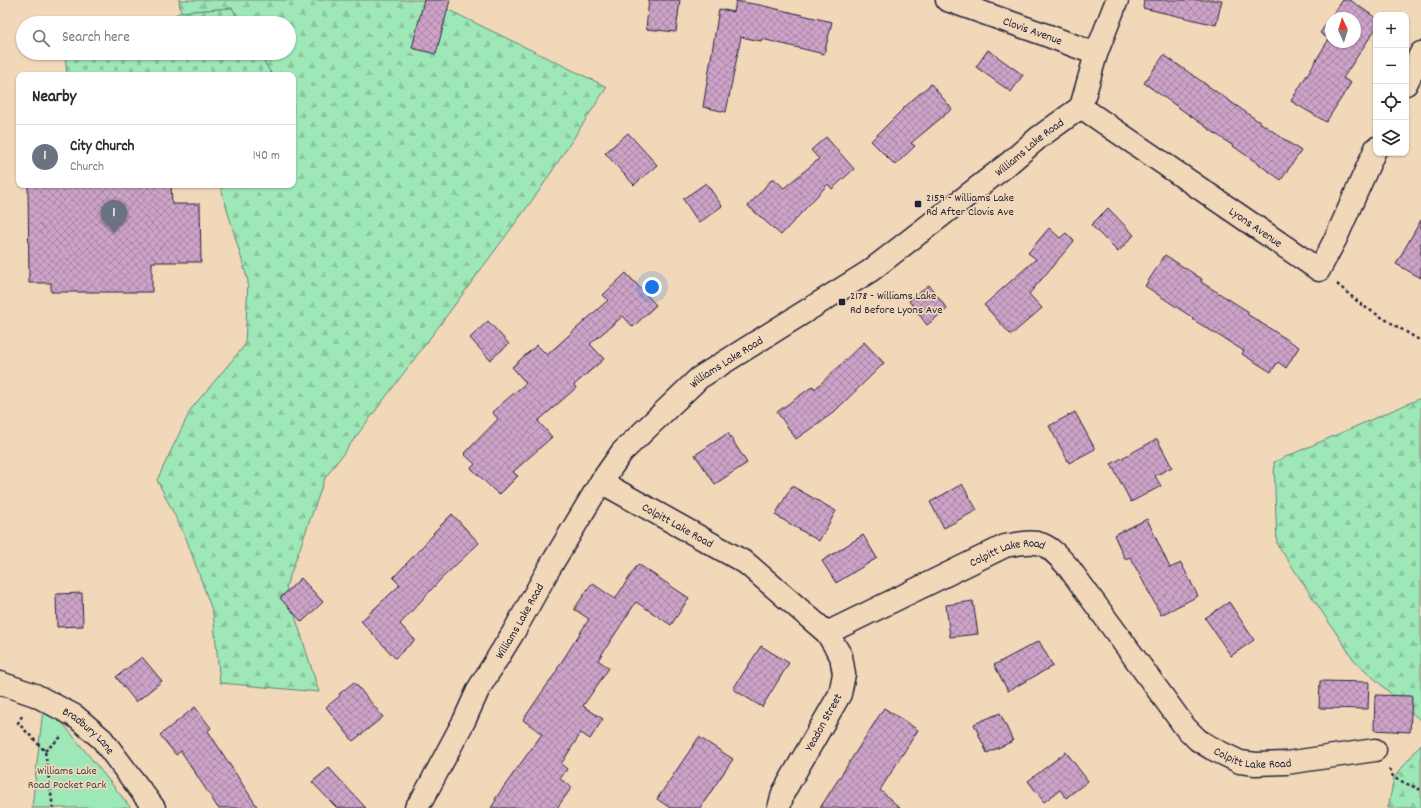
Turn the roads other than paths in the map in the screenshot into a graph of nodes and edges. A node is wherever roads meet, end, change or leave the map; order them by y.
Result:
1 (947, 0) edge
2 (1117, 0) edge
3 (1421, 53) edge
4 (1096, 54) junction
5 (1409, 78) edge
6 (1081, 107) junction
7 (1373, 155) edge
8 (601, 482) junction
9 (827, 633) junction
10 (0, 683) edge
11 (1375, 750) road end
12 (154, 808) edge
13 (416, 808) edge
14 (779, 808) edge

1 - 4 street, Clovis Avenue
2 - 4 street
3 - 5 street
4 - 6 street
6 - 7 street, Lyons Avenue
6 - 8 street, Williams Lake Road
8 - 9 street, Colpitt Lake Road
8 - 13 street, Williams Lake Road
9 - 11 street, Colpitt Lake Road
9 - 14 street, Yeadon Street
10 - 12 street, Bradbury Lane

